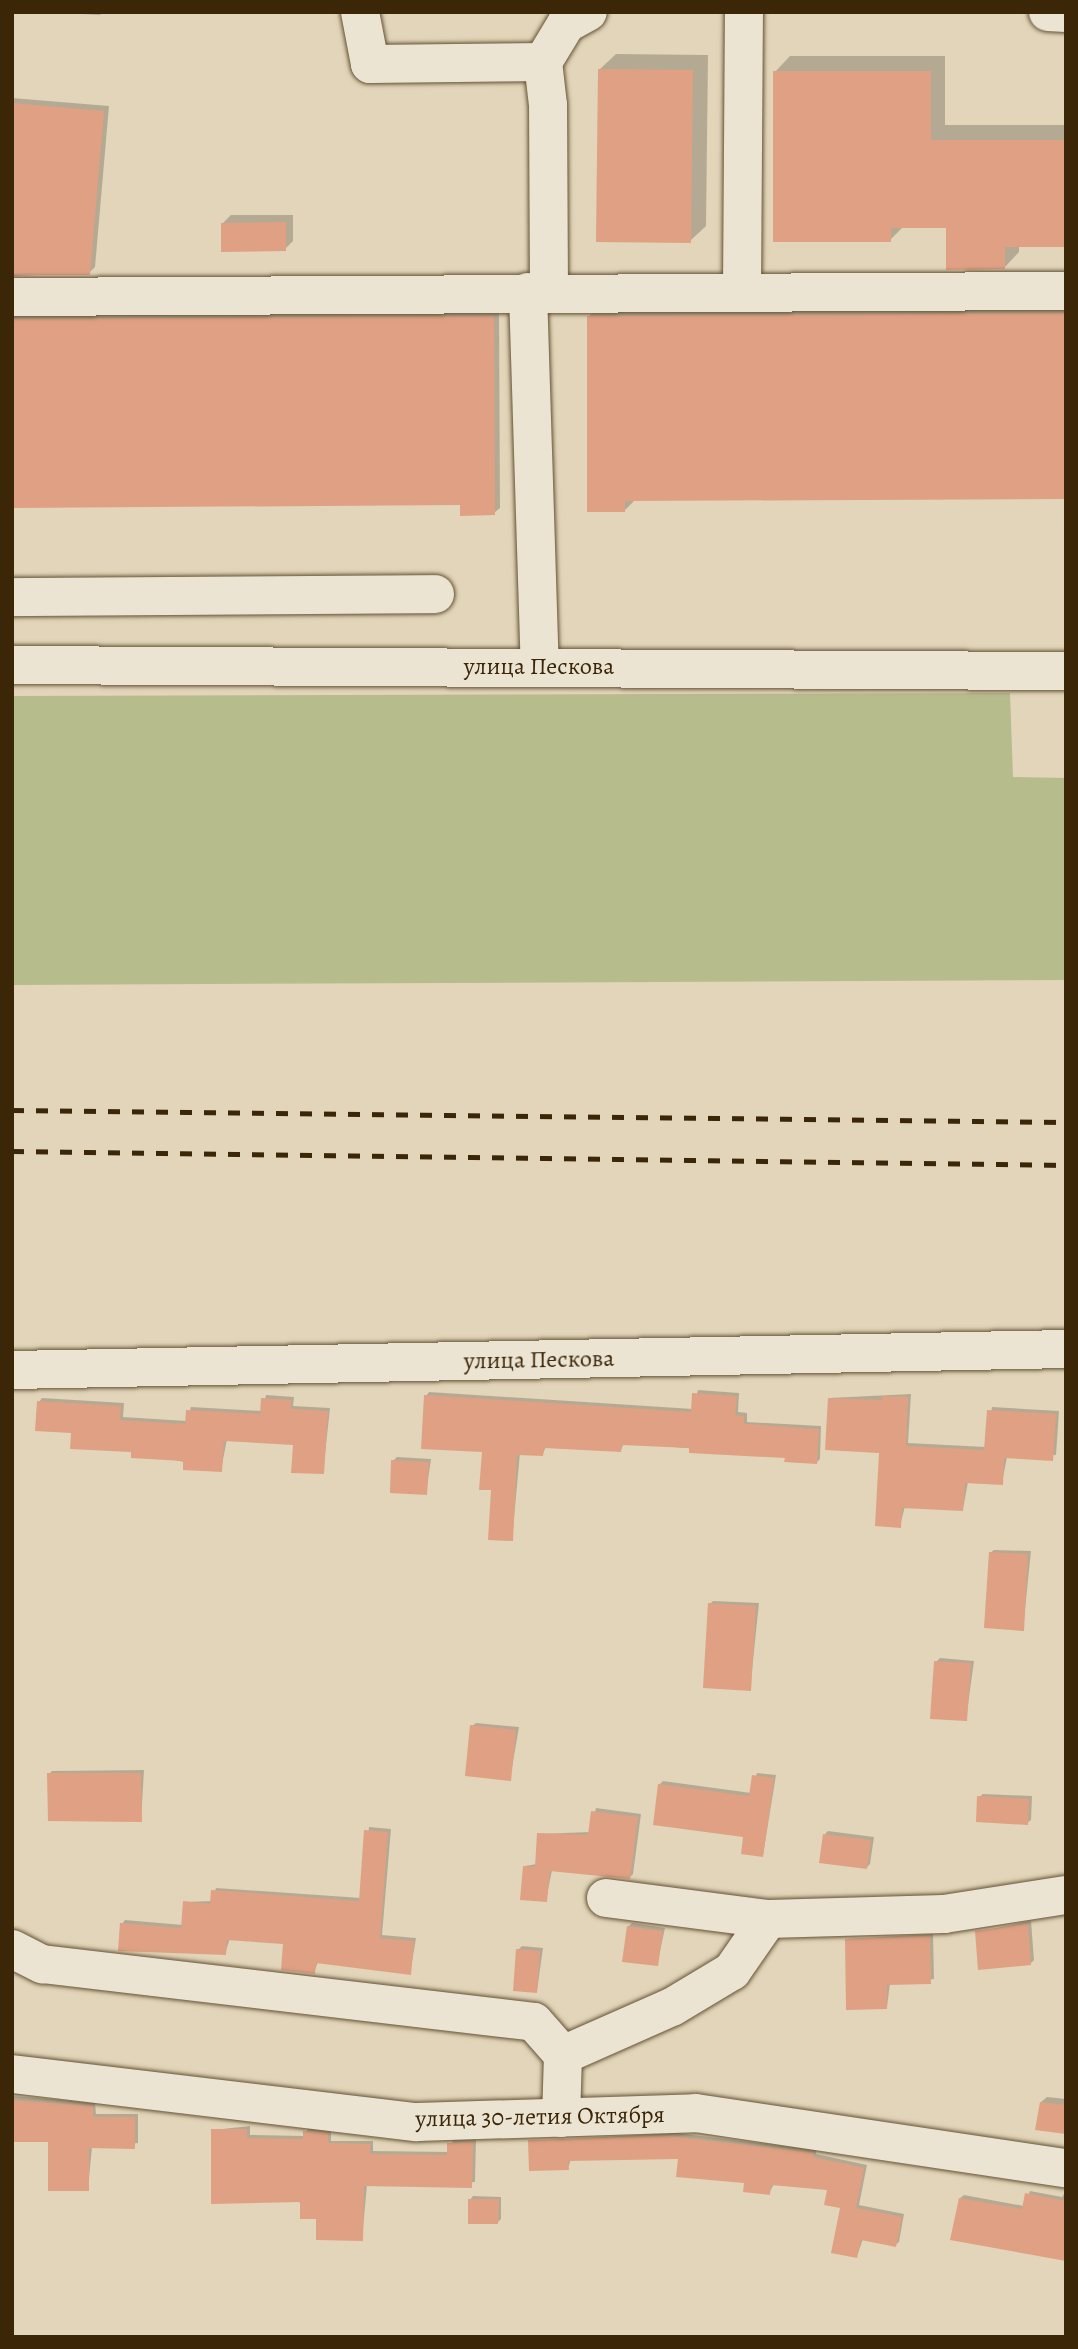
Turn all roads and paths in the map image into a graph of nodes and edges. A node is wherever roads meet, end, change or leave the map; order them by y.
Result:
1 (360, 12) edge
2 (588, 12) edge
3 (744, 12) edge
4 (1048, 12) edge
5 (1066, 13) edge
6 (543, 62) junction
7 (1066, 291) edge
8 (538, 292) junction
9 (742, 292) junction
10 (12, 297) edge
11 (435, 594) dead end
12 (12, 597) edge
13 (12, 665) edge
14 (540, 666) junction
15 (1066, 671) edge
16 (1066, 1349) edge
17 (12, 1370) edge
18 (1066, 1895) edge
19 (606, 1898) dead end
20 (768, 1919) junction
21 (12, 1950) edge
22 (563, 2055) junction
23 (12, 2074) edge
24 (561, 2118) junction
25 (1066, 2168) edge

1 - 6 street
2 - 6 street
3 - 9 street
4 - 5 street
6 - 8 street
7 - 9 street
8 - 9 street
8 - 10 street
8 - 14 street
11 - 12 street
13 - 14 street, улица Пескова
14 - 15 street, улица Пескова
16 - 17 street, улица Пескова
18 - 20 street
19 - 20 street
20 - 22 street
21 - 22 street
22 - 24 street
23 - 24 street, улица 30-летия Октября
24 - 25 street, улица 30-летия Октября

